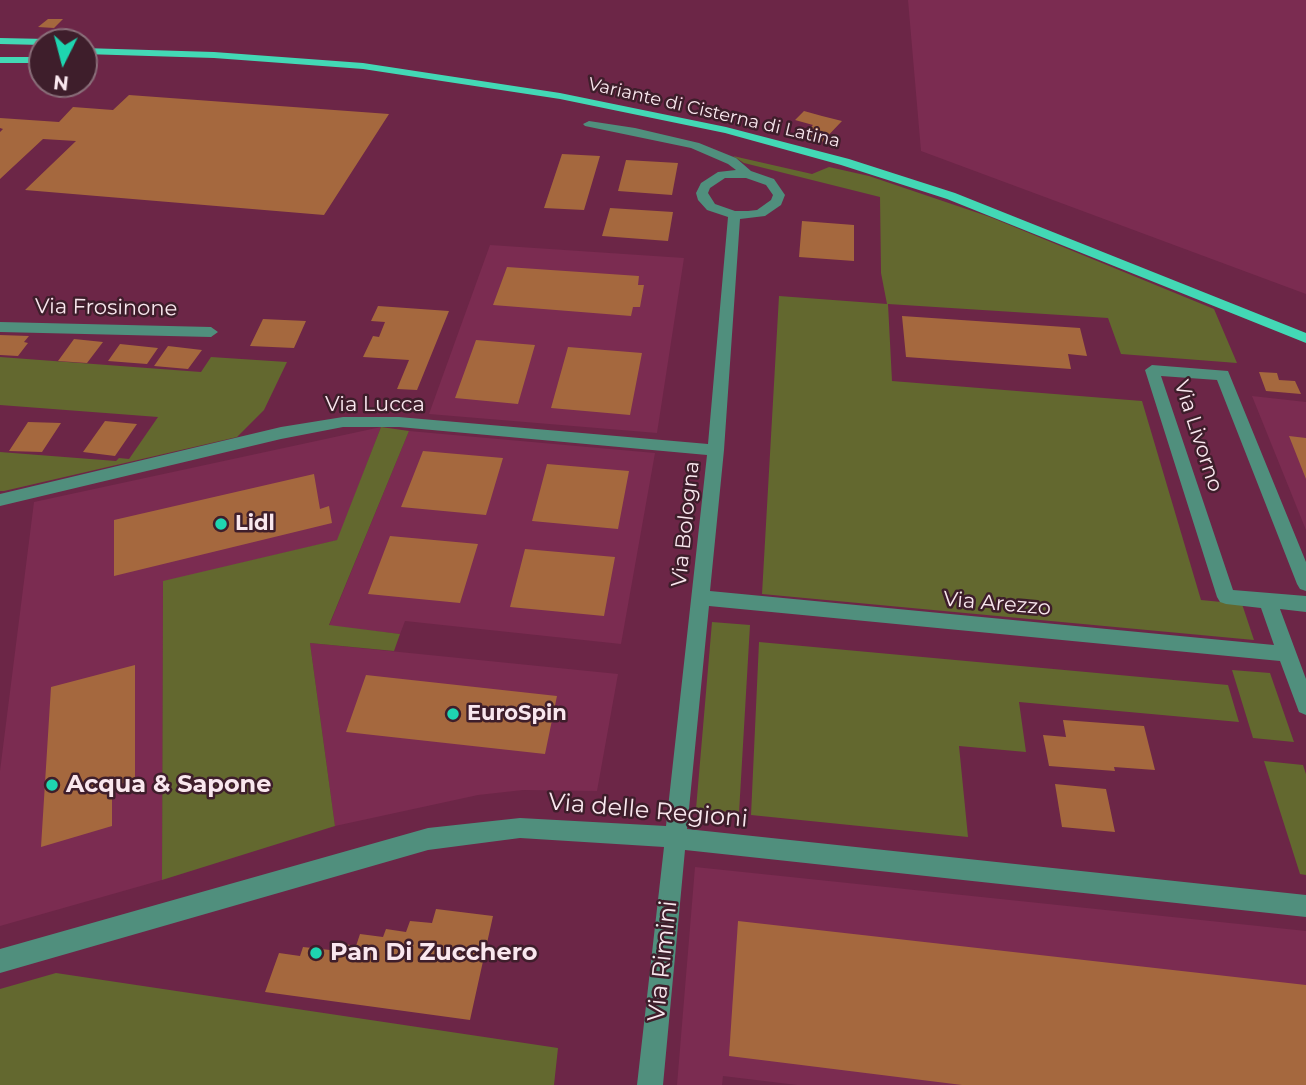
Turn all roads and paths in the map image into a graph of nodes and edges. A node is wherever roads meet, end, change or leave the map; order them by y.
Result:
1 (0, 41) edge
2 (28, 42) edge
3 (98, 44) edge
4 (0, 50) edge
5 (28, 50) edge
6 (98, 51) edge
7 (0, 60) edge
8 (28, 60) edge
9 (98, 60) edge
10 (363, 66) junction
11 (589, 124) dead end
12 (747, 174) junction
13 (734, 215) junction
14 (0, 327) edge
15 (211, 332) dead end
16 (1306, 338) edge
17 (716, 450) junction
18 (0, 500) edge
19 (1306, 584) edge
20 (701, 598) junction
21 (1268, 601) junction
22 (1306, 604) edge
23 (1288, 654) junction
24 (1306, 706) edge
25 (676, 838) junction
26 (1306, 906) edge
27 (0, 961) edge
28 (650, 1085) edge

1 - 2 main road
3 - 10 main road
4 - 5 main road
6 - 10 main road, Variante di Cisterna di Latina
7 - 8 main road
9 - 10 main road
10 - 16 main road, Variante di Cisterna di Latina
11 - 12 street
12 - 13 street
12 - 13 street
13 - 17 street, Via Bologna
14 - 15 street, Via Frosinone
17 - 18 street, Via Lucca
17 - 20 street, Via Bologna
19 - 21 street, Via Livorno
20 - 23 street, Via Arezzo
20 - 25 street, Via Bologna
21 - 22 street, Via Livorno
21 - 23 street
23 - 24 street
25 - 26 street, Via delle Regioni
25 - 27 street, Via delle Regioni
25 - 28 street, Via Rimini

